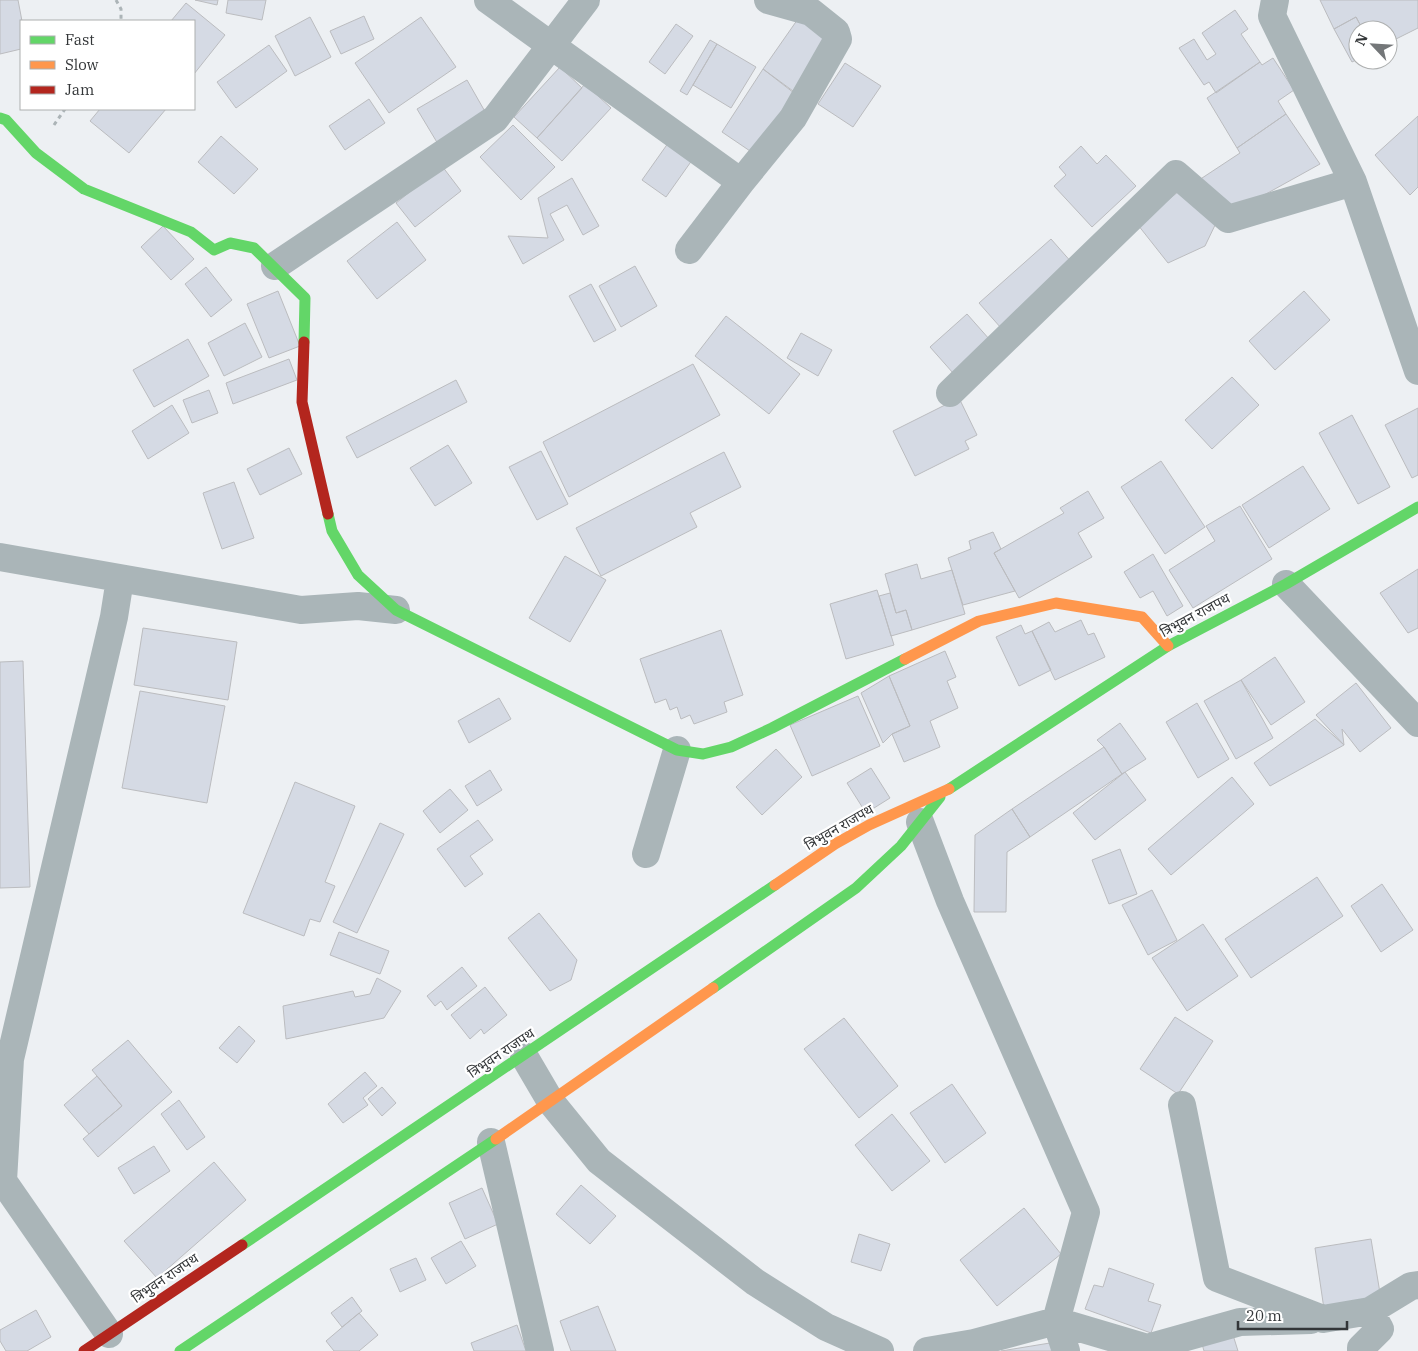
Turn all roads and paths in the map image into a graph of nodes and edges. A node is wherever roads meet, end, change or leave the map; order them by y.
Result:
1 (116, 0) edge
2 (488, 0) edge
3 (586, 0) edge
4 (768, 0) edge
5 (1275, 0) edge
6 (121, 20) edge
7 (551, 46) junction
8 (0, 118) edge
9 (741, 182) junction
10 (1354, 182) junction
11 (689, 250) dead end
12 (275, 266) junction
13 (1418, 371) edge
14 (950, 393) dead end
15 (1418, 507) edge
16 (0, 557) edge
17 (120, 579) junction
18 (1286, 584) junction
19 (396, 610) junction
20 (1168, 646) junction
21 (1418, 723) edge
22 (677, 750) junction
23 (942, 794) junction
24 (920, 822) junction
25 (646, 854) dead end
26 (524, 1056) junction
27 (551, 1102) junction
28 (1182, 1106) dead end
29 (491, 1142) junction
30 (1418, 1285) edge
31 (1370, 1311) junction
32 (1323, 1319) junction
33 (1056, 1321) junction
34 (109, 1334) junction
35 (84, 1351) edge
36 (180, 1351) edge
37 (540, 1351) edge
38 (880, 1351) edge
39 (927, 1351) edge
40 (1066, 1351) edge
41 (1361, 1351) edge

1 - 6 path
2 - 7 street
3 - 7 street
4 - 9 street
5 - 10 street
7 - 9 street
7 - 12 street
8 - 12 main road
9 - 11 street
10 - 13 street
10 - 14 street
12 - 19 main road
15 - 18 main road, त्रिभुवन राजपथ
16 - 17 street
17 - 19 street
17 - 34 street
18 - 20 main road, त्रिभुवन राजपथ
18 - 21 street
19 - 22 main road
20 - 22 main road
20 - 23 main road, त्रिभुवन राजपथ
22 - 25 street
23 - 24 main road, त्रिभुवन राजपथ
23 - 26 main road, त्रिभुवन राजपथ
24 - 27 main road, त्रिभुवन राजपथ
24 - 33 street
26 - 27 street
26 - 34 main road, त्रिभुवन राजपथ
27 - 29 main road, त्रिभुवन राजपथ
27 - 38 street
28 - 32 street
29 - 36 main road, त्रिभुवन राजपथ
29 - 37 street
30 - 31 street
31 - 32 street
31 - 41 street
32 - 33 street
33 - 39 street
33 - 40 street
34 - 35 main road, त्रिभुवन राजपथ

